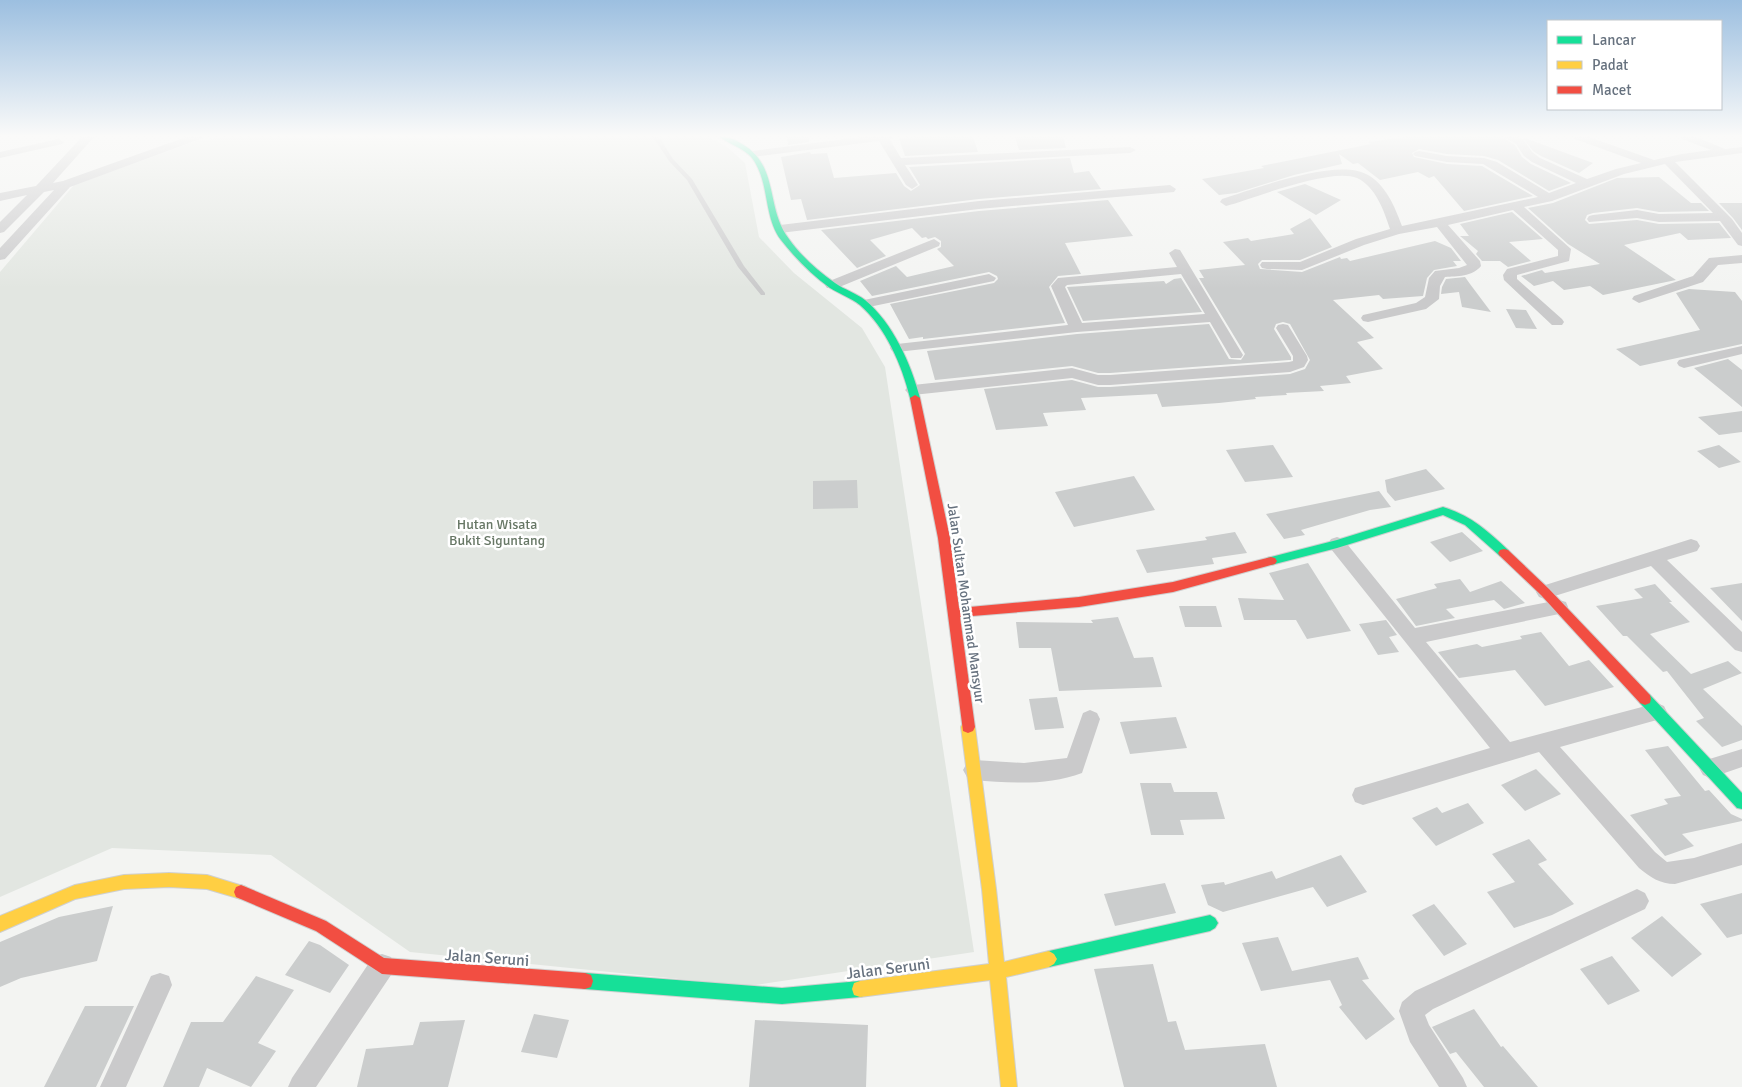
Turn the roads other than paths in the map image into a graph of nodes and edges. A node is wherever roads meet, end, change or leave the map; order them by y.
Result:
1 (42, 188) edge
2 (50, 188) edge
3 (63, 188) edge
4 (694, 188) edge
5 (766, 188) edge
6 (1275, 188) edge
7 (1375, 188) edge
8 (1531, 188) edge
9 (1573, 188) edge
10 (1694, 188) edge
11 (1170, 189) dead end
12 (40, 190) junction
13 (0, 197) edge
14 (1548, 198) junction
15 (1226, 202) dead end
16 (1516, 206) junction
17 (1592, 219) dead end
18 (1725, 219) junction
19 (1440, 223) junction
20 (1742, 224) edge
21 (0, 229) edge
22 (780, 229) junction
23 (1397, 231) junction
24 (934, 242) dead end
25 (1742, 242) edge
26 (1175, 252) dead end
27 (0, 256) edge
28 (1742, 259) edge
29 (1267, 265) dead end
30 (1186, 270) junction
31 (989, 278) dead end
32 (832, 285) junction
33 (763, 294) dead end
34 (1639, 299) dead end
35 (864, 304) junction
36 (1214, 317) junction
37 (1368, 318) dead end
38 (1557, 322) dead end
39 (1077, 328) junction
40 (1283, 328) dead end
41 (896, 348) junction
42 (1742, 350) edge
43 (1236, 355) dead end
44 (1684, 363) dead end
45 (914, 390) junction
46 (1337, 544) junction
47 (1691, 546) dead end
48 (1654, 558) junction
49 (1545, 592) junction
50 (1559, 607) junction
51 (952, 613) junction
52 (1411, 637) junction
53 (1742, 644) edge
54 (1658, 712) junction
55 (1090, 719) dead end
56 (1543, 742) junction
57 (1506, 752) junction
58 (1742, 758) edge
59 (1710, 768) junction
60 (974, 770) junction
61 (1363, 795) dead end
62 (1742, 803) edge
63 (1742, 854) edge
64 (1637, 901) dead end
65 (1210, 923) dead end
66 (0, 924) edge
67 (382, 966) junction
68 (998, 971) junction
69 (160, 985) dead end
70 (113, 1087) edge
71 (301, 1087) edge
72 (1009, 1087) edge
73 (1454, 1087) edge

1 - 12 street
2 - 12 street
3 - 27 street
4 - 33 lane
5 - 22 street, Jalan Sultan Mohammad Mansyur
6 - 15 street
7 - 23 street
8 - 14 street
9 - 14 street
10 - 18 street
11 - 22 street
12 - 13 street
12 - 21 street
14 - 16 street
16 - 19 street
16 - 38 street
17 - 18 street
18 - 20 street
18 - 25 street
19 - 23 street
19 - 37 street
22 - 32 street, Jalan Sultan Mohammad Mansyur
23 - 29 street
24 - 32 street
26 - 30 street
28 - 34 street
30 - 36 street
30 - 39 street
31 - 35 street
32 - 35 street, Jalan Sultan Mohammad Mansyur
35 - 41 street, Jalan Sultan Mohammad Mansyur
36 - 39 street
36 - 43 street
39 - 41 street
40 - 45 street
41 - 45 street, Jalan Sultan Mohammad Mansyur
42 - 44 street
45 - 51 street, Jalan Sultan Mohammad Mansyur
46 - 49 street
46 - 51 street
46 - 52 street
47 - 48 street
48 - 49 street
48 - 53 street
49 - 50 street
50 - 52 street
50 - 54 street
51 - 60 street, Jalan Sultan Mohammad Mansyur
52 - 57 street
54 - 56 street
54 - 59 street
55 - 60 street
56 - 57 street
56 - 63 street
57 - 61 street
58 - 59 street
59 - 62 street
60 - 68 street, Jalan Sultan Mohammad Mansyur
64 - 73 street
65 - 68 street, Jalan Seruni
66 - 67 street, Jalan Seruni
67 - 68 street, Jalan Seruni
67 - 71 street
68 - 72 street, Jalan Sultan Mohammad Mansyur
69 - 70 street

